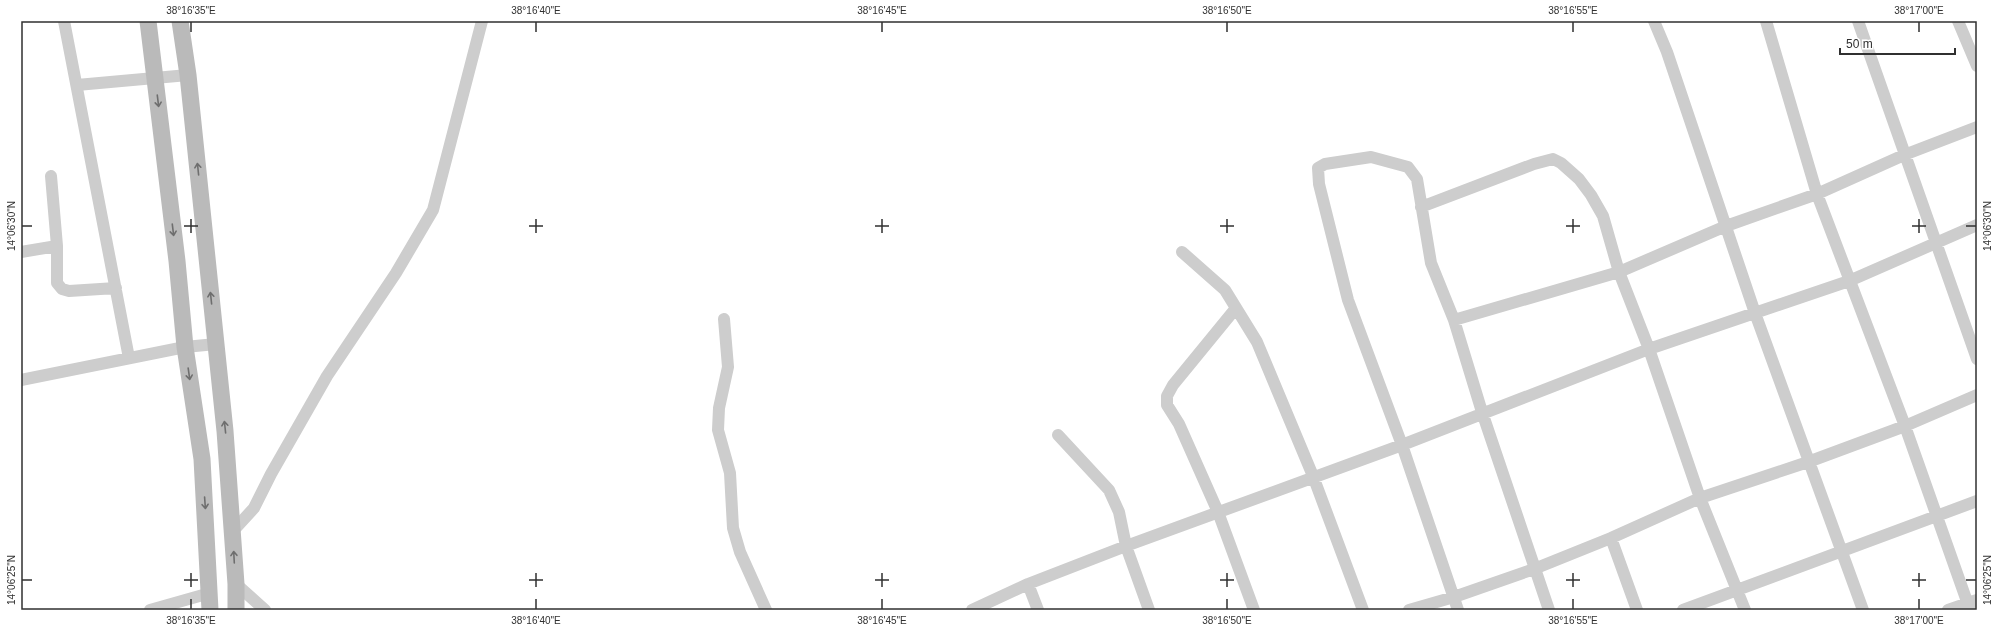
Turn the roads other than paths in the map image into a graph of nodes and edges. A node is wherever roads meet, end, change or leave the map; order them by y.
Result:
1 (64, 21) edge
2 (148, 21) edge
3 (180, 21) edge
4 (482, 21) edge
5 (1654, 21) edge
6 (1766, 21) edge
7 (1858, 21) edge
8 (1958, 21) edge
9 (1977, 66) edge
10 (188, 75) junction
11 (155, 78) junction
12 (77, 85) junction
13 (1977, 127) edge
14 (1904, 155) junction
15 (52, 176) dead end
16 (1817, 194) junction
17 (1421, 207) junction
18 (1977, 225) edge
19 (1726, 226) junction
20 (1936, 244) junction
21 (57, 246) junction
22 (21, 252) edge
23 (1182, 252) dead end
24 (1619, 272) junction
25 (1849, 281) junction
26 (116, 288) junction
27 (1236, 308) junction
28 (1754, 313) junction
29 (724, 319) dead end
30 (1454, 320) junction
31 (216, 344) junction
32 (185, 347) junction
33 (1648, 349) junction
34 (129, 358) junction
35 (1977, 359) edge
36 (21, 379) edge
37 (1977, 395) edge
38 (1482, 412) junction
39 (1905, 426) junction
40 (1058, 434) dead end
41 (1402, 445) junction
42 (1808, 462) junction
43 (1313, 476) junction
44 (1700, 498) junction
45 (1977, 501) edge
46 (1218, 512) junction
47 (1936, 516) junction
48 (233, 531) junction
49 (1611, 538) junction
50 (1126, 546) junction
51 (1841, 551) junction
52 (1534, 569) junction
53 (236, 584) junction
54 (1028, 584) junction
55 (1737, 589) junction
56 (1454, 597) junction
57 (210, 602) edge
58 (1972, 604) edge
59 (150, 610) edge
60 (236, 610) edge
61 (265, 610) edge
62 (766, 610) edge
63 (972, 610) edge
64 (1038, 610) edge
65 (1149, 610) edge
66 (1254, 610) edge
67 (1363, 610) edge
68 (1409, 610) edge
69 (1458, 610) edge
70 (1549, 610) edge
71 (1637, 610) edge
72 (1683, 610) edge
73 (1745, 610) edge
74 (1863, 610) edge
75 (1948, 610) edge

1 - 12 street
2 - 11 main road
3 - 10 main road
4 - 48 street
5 - 19 street
6 - 16 street
7 - 14 street
8 - 9 street
10 - 11 street
31 -> 10 main road
11 - 12 street
11 -> 32 main road
12 - 26 street
13 - 14 street
14 - 16 street
14 - 20 street
15 - 21 street
16 - 19 street
16 - 25 street
17 - 24 street
17 - 30 street
17 - 41 street
18 - 20 street
19 - 24 street
19 - 28 street
20 - 25 street
20 - 35 street
21 - 22 street
21 - 26 street
23 - 27 street
24 - 30 street
24 - 33 street
25 - 28 street
25 - 39 street
26 - 34 street
27 - 43 street
27 - 46 street
28 - 33 street
28 - 42 street
29 - 62 street
30 - 38 street
31 - 32 street
48 -> 31 main road
32 - 34 street
32 -> 57 main road
33 - 38 street
33 - 44 street
34 - 36 street
37 - 39 street
38 - 41 street
38 - 52 street
39 - 42 street
39 - 47 street
40 - 50 street
41 - 43 street
41 - 56 street
42 - 44 street
42 - 51 street
43 - 46 street
43 - 67 street
44 - 49 street
44 - 55 street
45 - 47 street
46 - 50 street
46 - 66 street
47 - 51 street
47 - 58 street
53 -> 48 main road
49 - 52 street
49 - 71 street
50 - 54 street
50 - 65 street
51 - 55 street
51 - 74 street
52 - 56 street
52 - 70 street
53 - 60 main road
53 - 61 street
54 - 63 street
54 - 64 street
55 - 72 street
55 - 73 street
56 - 68 street
56 - 69 street
57 - 59 street
58 - 75 street

